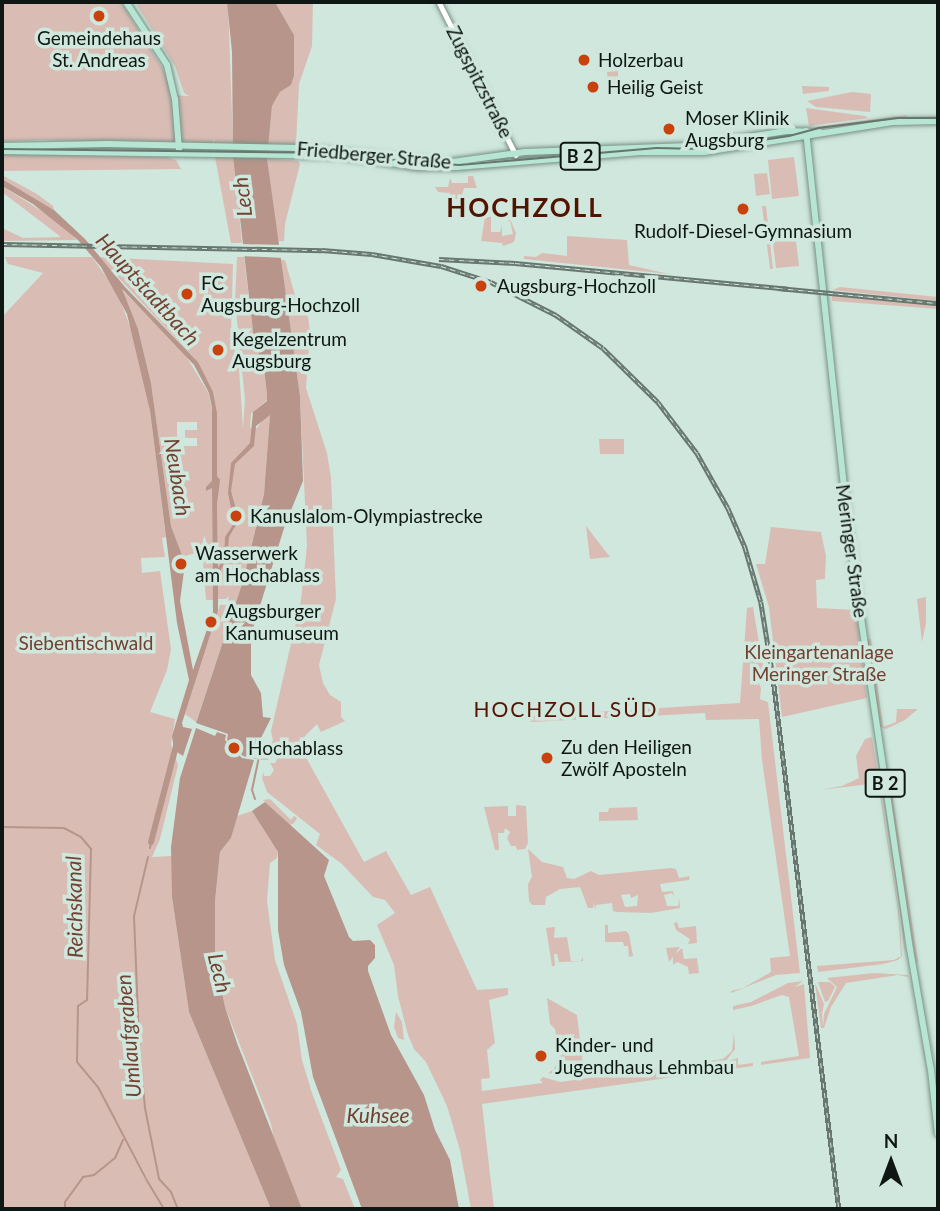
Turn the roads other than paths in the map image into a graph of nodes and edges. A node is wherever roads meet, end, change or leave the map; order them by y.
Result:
1 (126, 2) edge
2 (439, 2) edge
3 (938, 121) edge
4 (806, 134) junction
5 (2, 146) edge
6 (178, 146) junction
7 (676, 149) junction
8 (217, 150) junction
9 (2, 151) edge
10 (516, 154) junction
11 (181, 155) junction
12 (517, 163) junction
13 (935, 1070) edge
14 (938, 1076) edge
15 (933, 1088) junction
16 (938, 1134) edge

1 - 6 main road
2 - 10 street, Zugspitzstraße
3 - 4 main road, Friedberger Straße
4 - 7 main road, Friedberger Straße
4 - 13 main road, Meringer Straße / B 2
5 - 6 main road, Friedberger Straße
6 - 8 main road, Friedberger Straße / B 2
6 - 11 main road
7 - 10 main road, Friedberger Straße / B 2
7 - 12 main road, Friedberger Straße / B 2
8 - 10 main road, Friedberger Straße / B 2
8 - 11 main road, Friedberger Straße / B 2
8 - 12 main road, Friedberger Straße / B 2
9 - 11 main road, Friedberger Straße
10 - 12 street, Zugspitzstraße
13 - 15 main road, Meringer Straße / B 2
14 - 15 main road
15 - 16 main road, Meringer Straße / B 2

